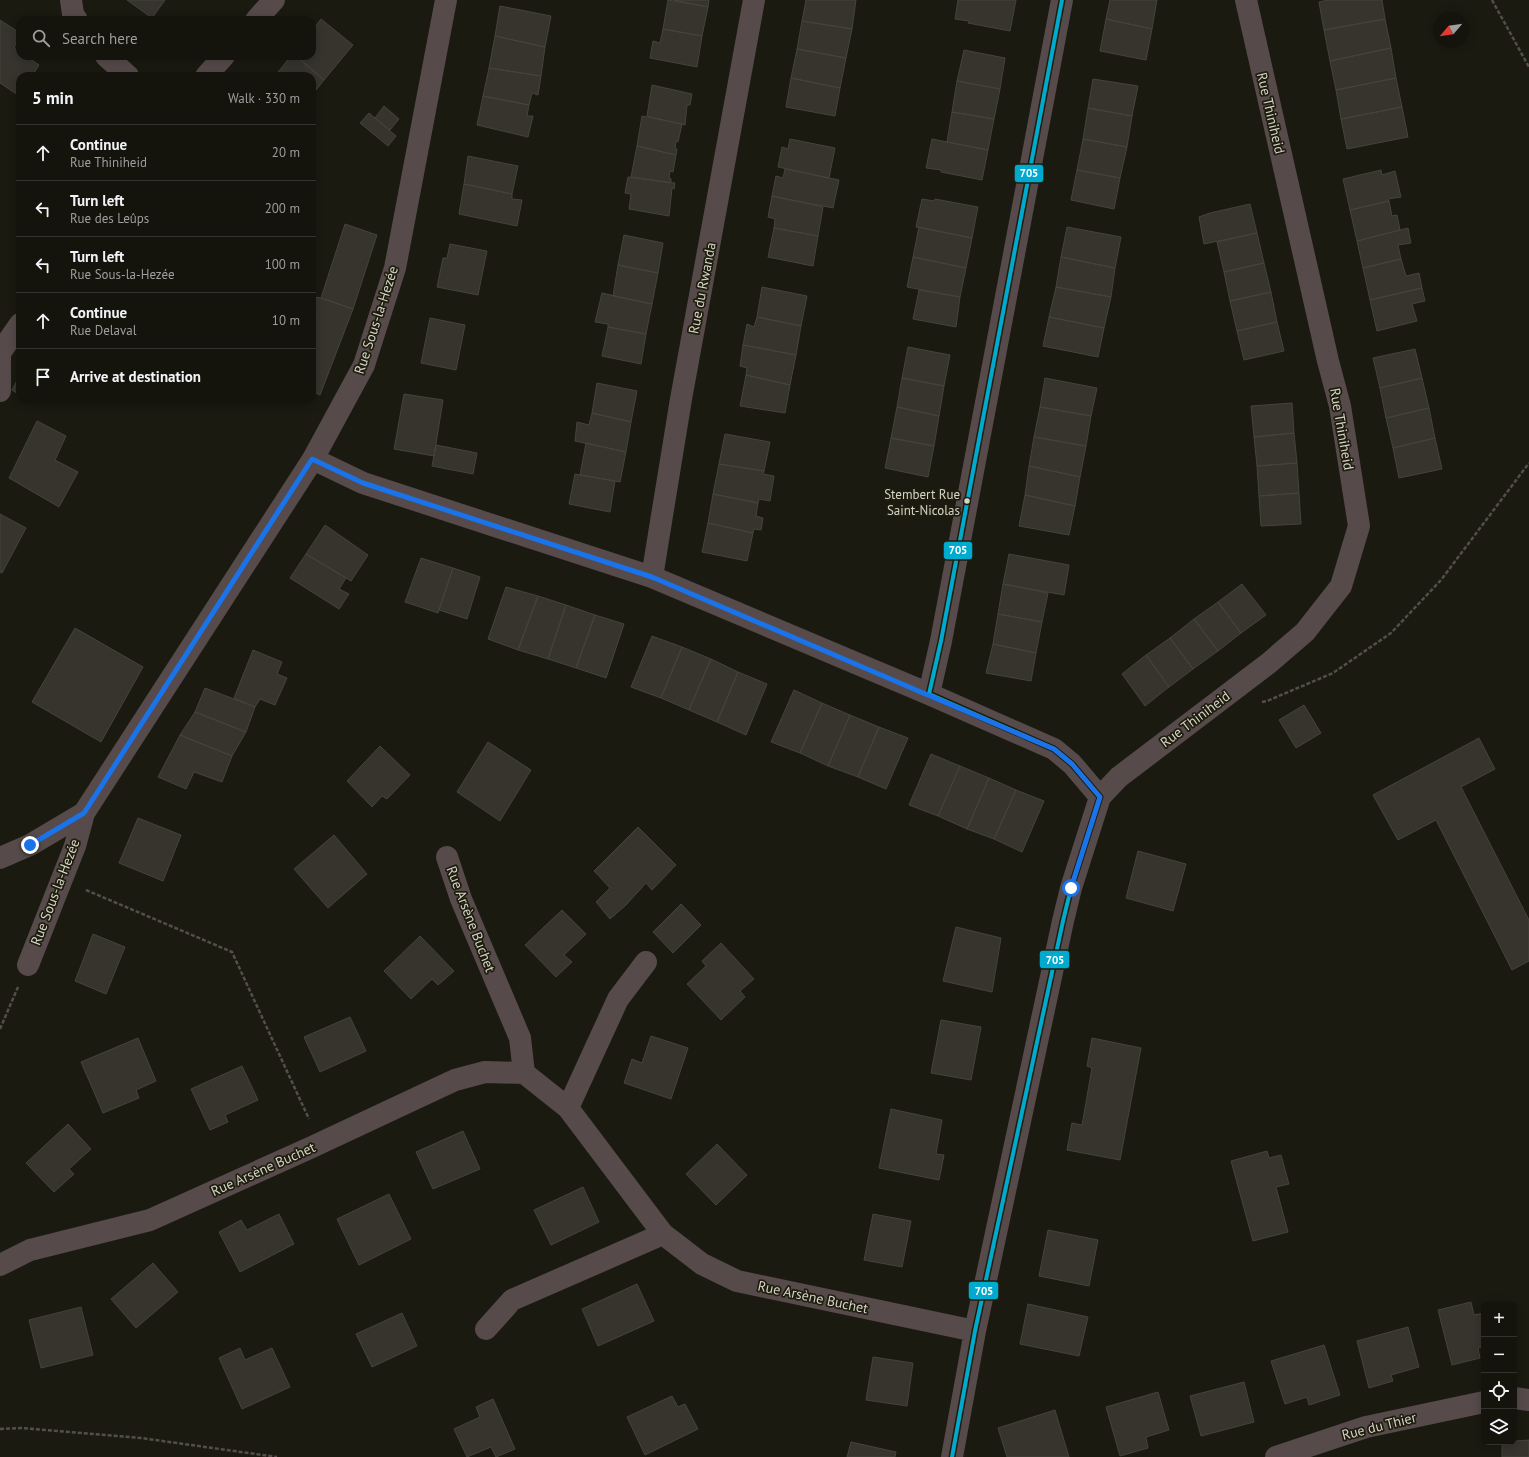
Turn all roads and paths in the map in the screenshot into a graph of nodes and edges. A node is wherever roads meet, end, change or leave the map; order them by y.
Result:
1 (71, 0) edge
2 (274, 0) edge
3 (446, 0) edge
4 (754, 0) edge
5 (1062, 0) edge
6 (1246, 0) edge
7 (1492, 0) edge
8 (74, 16) edge
9 (260, 16) edge
10 (110, 60) edge
11 (220, 60) edge
12 (1529, 67) edge
13 (124, 72) edge
14 (210, 72) edge
15 (16, 330) edge
16 (0, 353) edge
17 (0, 391) edge
18 (312, 459) junction
19 (1529, 463) edge
20 (652, 577) junction
21 (929, 694) junction
22 (1228, 695) junction
23 (1100, 797) junction
24 (84, 813) junction
25 (447, 856) dead end
26 (0, 858) edge
27 (61, 880) junction
28 (646, 962) dead end
29 (28, 965) joint
30 (0, 1029) edge
31 (524, 1073) junction
32 (568, 1108) junction
33 (320, 1143) junction
34 (663, 1234) junction
35 (0, 1265) edge
36 (486, 1329) dead end
37 (976, 1331) junction
38 (1517, 1398) edge
39 (1529, 1400) edge
40 (1481, 1403) edge
41 (0, 1429) edge
42 (277, 1457) edge
43 (952, 1457) edge
44 (1276, 1457) edge

1 - 8 street
2 - 9 street
3 - 18 street, Rue Sous-la-Hezée
4 - 20 street, Rue du Rwanda
5 - 21 street
6 - 22 street, Rue Thiniheid
7 - 12 path
10 - 13 street
11 - 14 street
15 - 16 street
16 - 17 street
18 - 20 street
18 - 24 street, Rue Sous-la-Hezée
19 - 22 path
20 - 21 street
21 - 23 street
22 - 23 street, Rue Thiniheid
23 - 37 street, Rue Thiniheid
24 - 26 street
24 - 27 street, Rue Sous-la-Hezée
25 - 31 street, Rue Arsène Buchet
27 - 29 street, Rue Sous-la-Hezée
27 - 33 path
28 - 32 street
29 - 30 path
31 - 32 street, Rue Arsène Buchet
31 - 33 street, Rue Arsène Buchet
32 - 34 street, Rue Arsène Buchet
33 - 35 street, Rue Arsène Buchet
34 - 36 street
34 - 37 street, Rue Arsène Buchet
37 - 43 street, Rue Thiniheid
38 - 39 street
40 - 44 street, Rue du Thier
41 - 42 path

